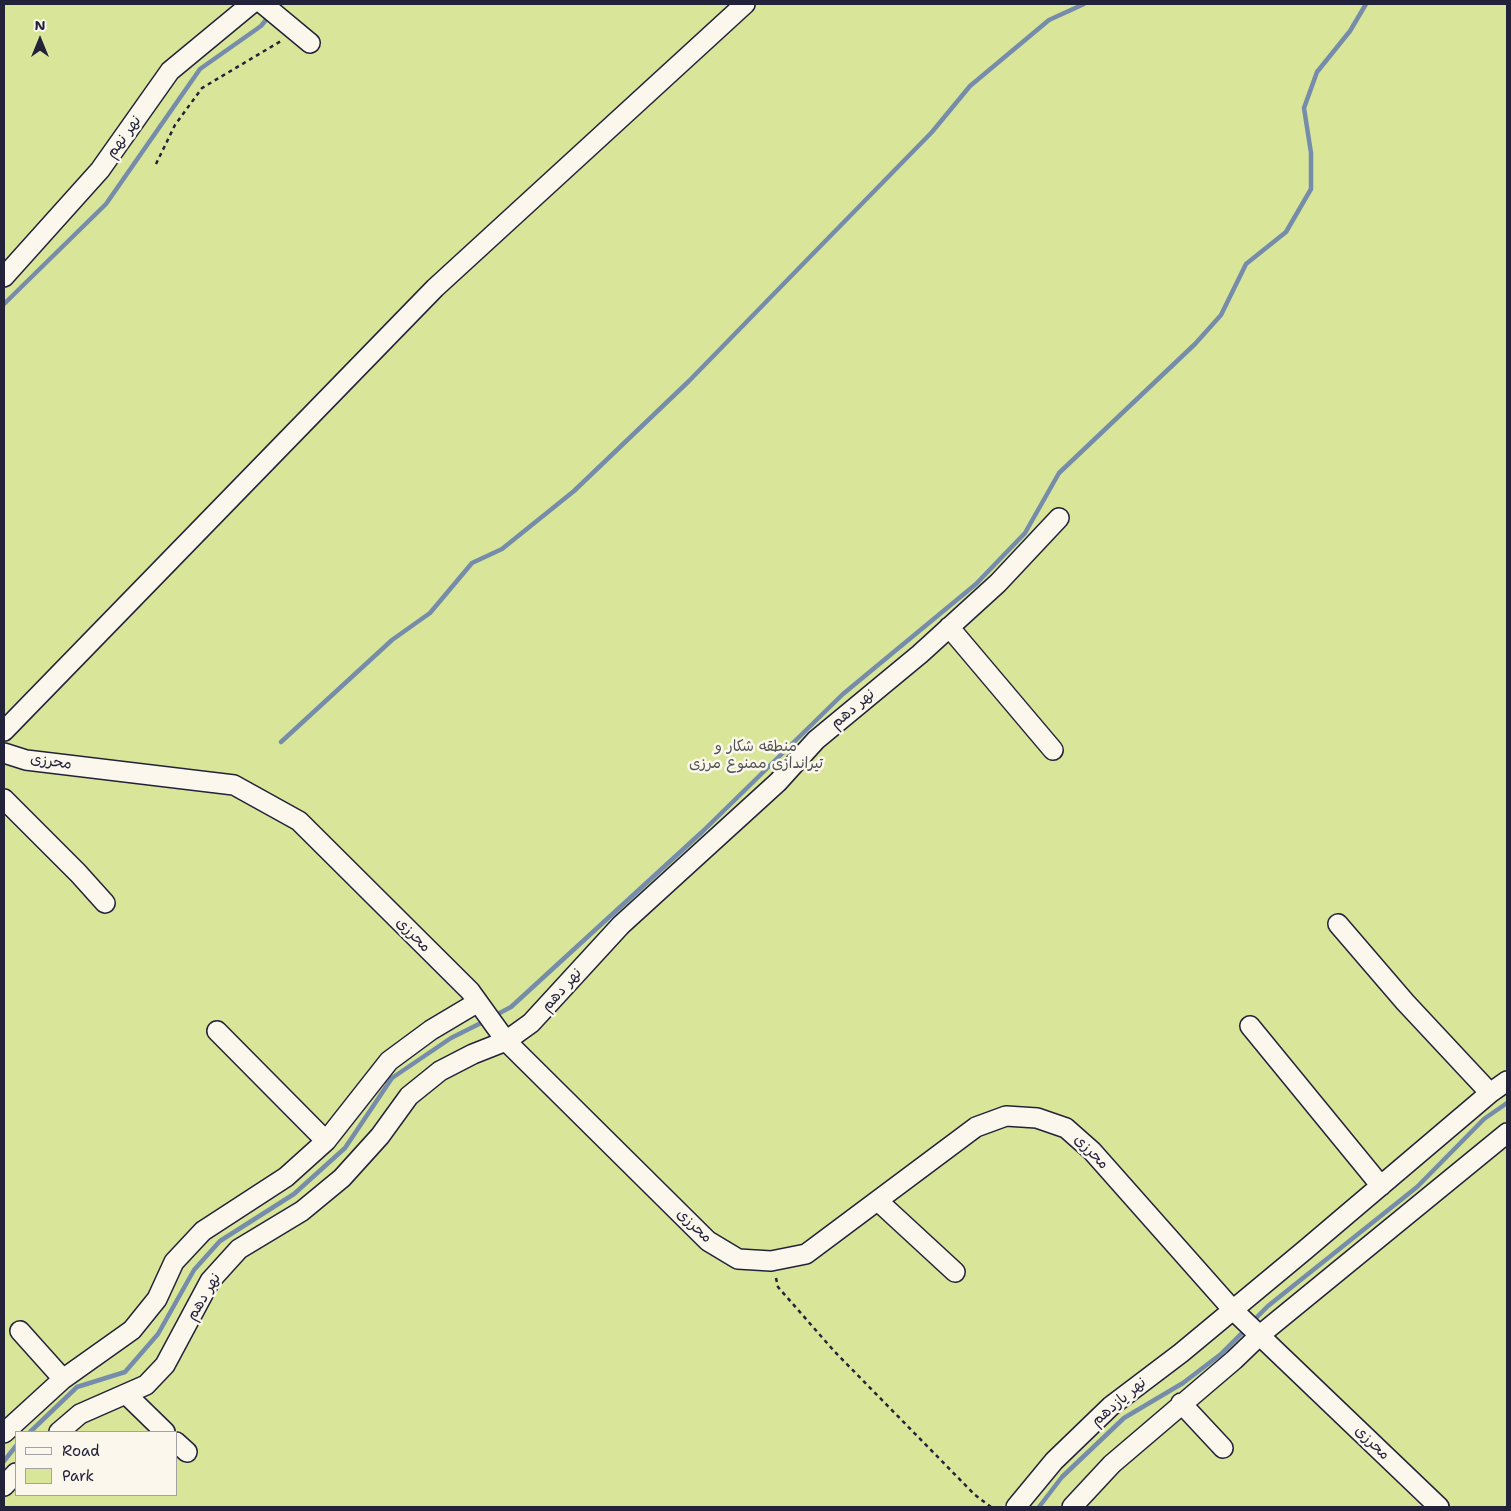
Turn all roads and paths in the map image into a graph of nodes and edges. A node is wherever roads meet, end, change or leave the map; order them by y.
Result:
1 (259, 4) edge
2 (745, 4) edge
3 (296, 32) joint
4 (156, 164) dead end
5 (4, 277) edge
6 (1059, 518) dead end
7 (949, 627) junction
8 (4, 731) edge
9 (1053, 750) dead end
10 (4, 753) edge
11 (4, 798) edge
12 (105, 904) dead end
13 (1338, 924) dead end
14 (481, 1006) junction
15 (1250, 1026) dead end
16 (217, 1031) dead end
17 (503, 1037) junction
18 (1507, 1081) edge
19 (1490, 1093) junction
20 (1507, 1133) edge
21 (326, 1141) junction
22 (1381, 1186) junction
23 (878, 1202) junction
24 (771, 1261) junction
25 (955, 1272) dead end
26 (1236, 1312) junction
27 (20, 1331) dead end
28 (1257, 1332) junction
29 (63, 1379) junction
30 (127, 1394) junction
31 (1181, 1403) junction
32 (60, 1431) edge
33 (164, 1431) edge
34 (4, 1433) edge
35 (1223, 1448) dead end
36 (15, 1474) edge
37 (4, 1486) edge
38 (991, 1507) edge
39 (1016, 1507) edge
40 (1072, 1507) edge
41 (1439, 1507) edge

1 - 3 street
1 - 5 street, نهر نهم
2 - 8 street
3 - 4 path
6 - 7 street, نهر دهم
7 - 9 street
7 - 17 street, نهر دهم
10 - 14 street, محرزی
11 - 12 street
13 - 19 street
14 - 17 street, محرزی
14 - 21 street
15 - 22 street
16 - 21 street
17 - 24 street, محرزی
17 - 30 street, نهر دهم
18 - 19 street, نهر یازدهم
19 - 22 street, نهر یازدهم
20 - 28 street
21 - 29 street
22 - 26 street, نهر یازدهم
23 - 24 street, محرزی
23 - 25 street
23 - 26 street, محرزی
24 - 38 path
26 - 28 street, محرزی
26 - 39 street, نهر یازدهم
27 - 29 street
28 - 31 street
28 - 41 street, محرزی
29 - 34 street
30 - 32 street, نهر دهم
30 - 33 street
31 - 35 street
31 - 40 street
36 - 37 street

